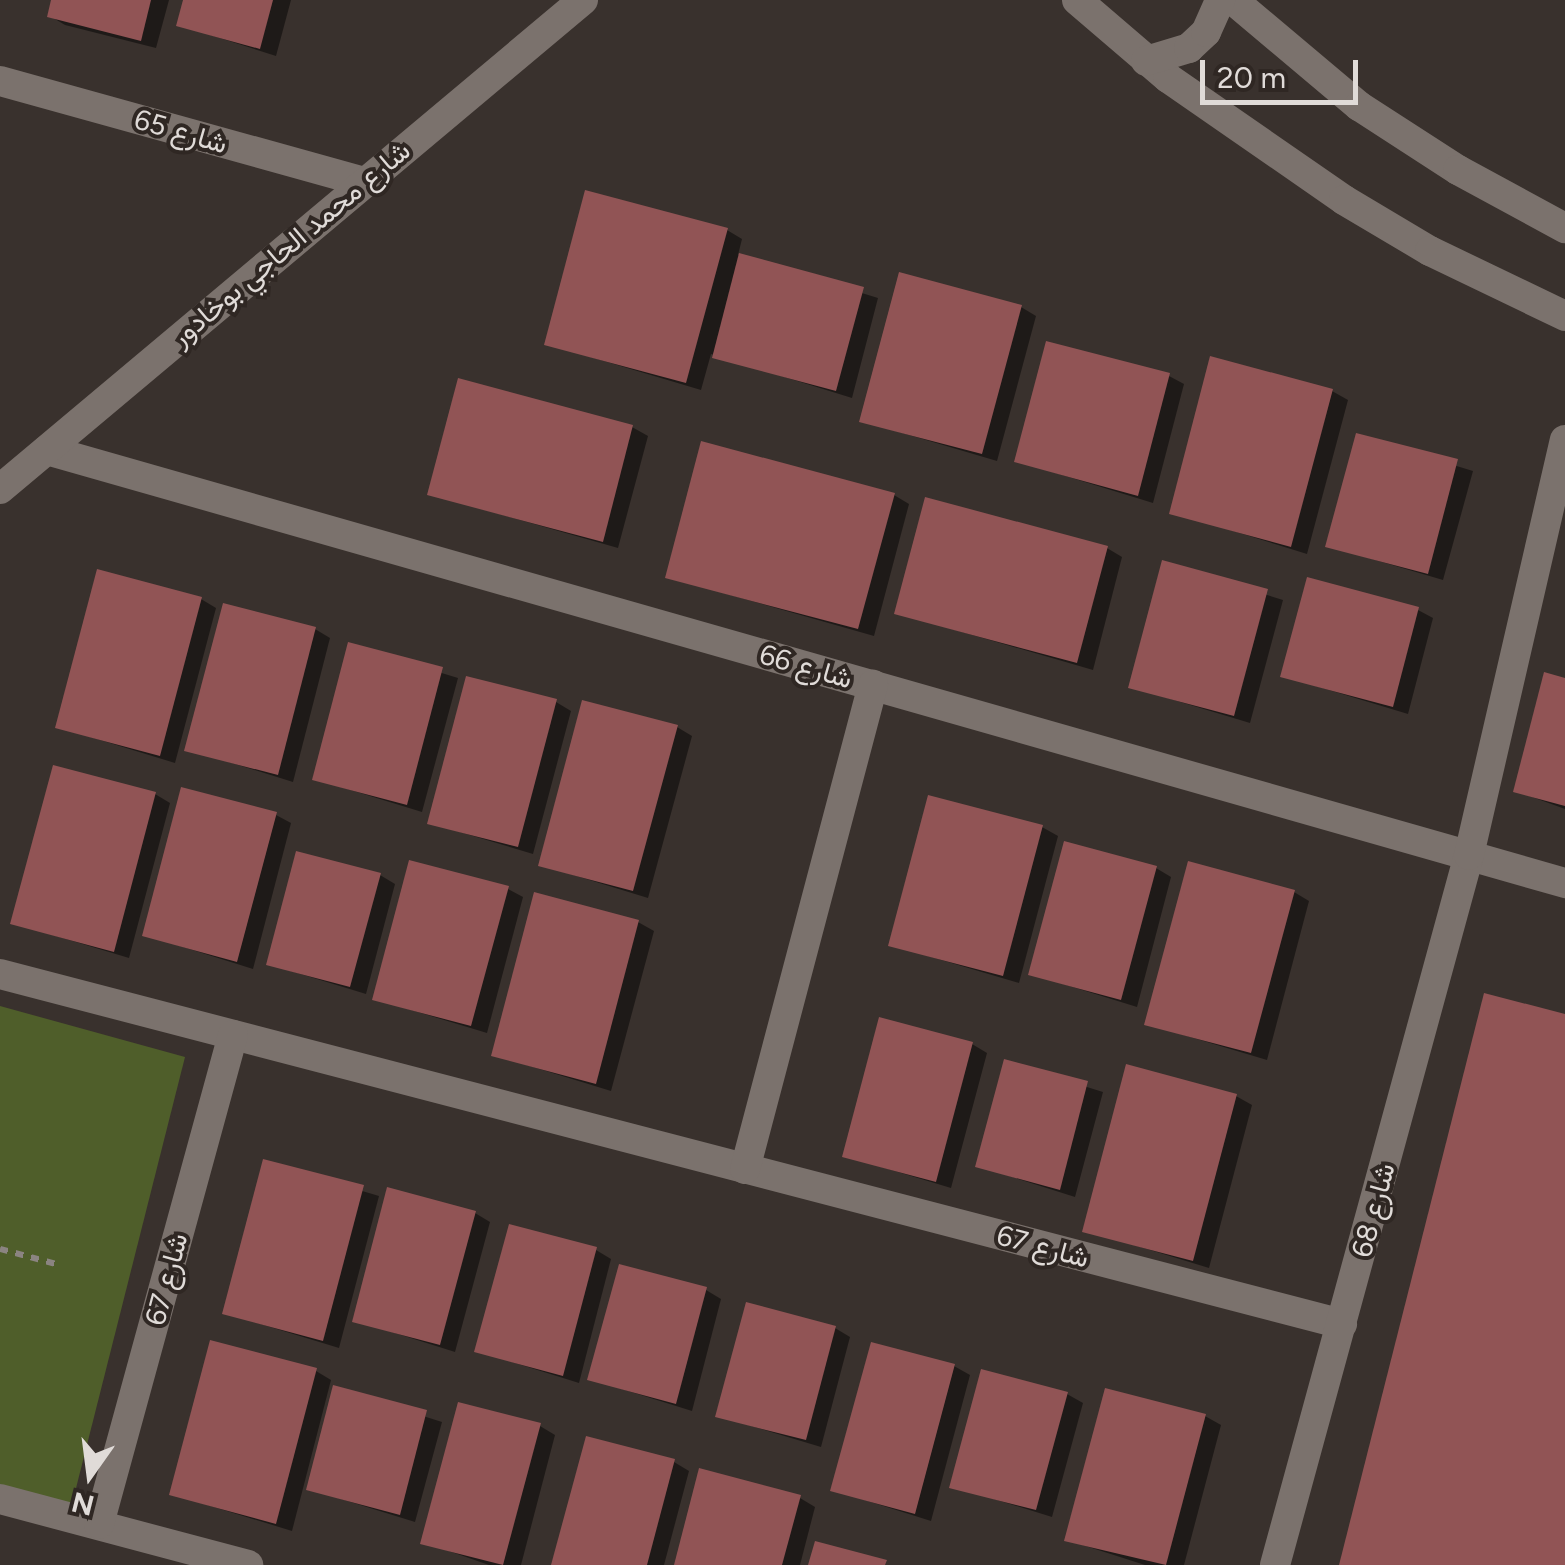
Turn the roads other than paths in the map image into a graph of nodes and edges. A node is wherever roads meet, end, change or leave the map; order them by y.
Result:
1 (583, 0) edge
2 (1077, 0) edge
3 (1220, 0) edge
4 (1233, 0) edge
5 (1146, 61) junction
6 (0, 81) edge
7 (361, 182) junction
8 (1565, 228) edge
9 (1565, 316) edge
10 (1565, 440) edge
11 (47, 450) junction
12 (0, 490) edge
13 (873, 685) junction
14 (1470, 855) junction
15 (1565, 882) edge
16 (0, 974) edge
17 (233, 1035) junction
18 (745, 1169) junction
19 (1342, 1324) junction
20 (0, 1499) edge
21 (99, 1524) junction
22 (248, 1565) edge
23 (1276, 1565) edge

1 - 7 street, شارع محمد الحاجي بوخادور
2 - 5 street
3 - 5 street
4 - 8 street
5 - 9 street
6 - 7 street, شارع 65
7 - 11 street, شارع محمد الحاجي بوخادور
10 - 14 street, شارع 68
11 - 12 street, شارع محمد الحاجي بوخادور
11 - 13 street, شارع 66
13 - 14 street, شارع 66
13 - 18 street
14 - 15 street, شارع 66
14 - 19 street, شارع 68
16 - 17 street, شارع 67
17 - 18 street, شارع 67
17 - 21 street, شارع 67
18 - 19 street, شارع 67
19 - 23 street, شارع 68
20 - 21 street
21 - 22 street

